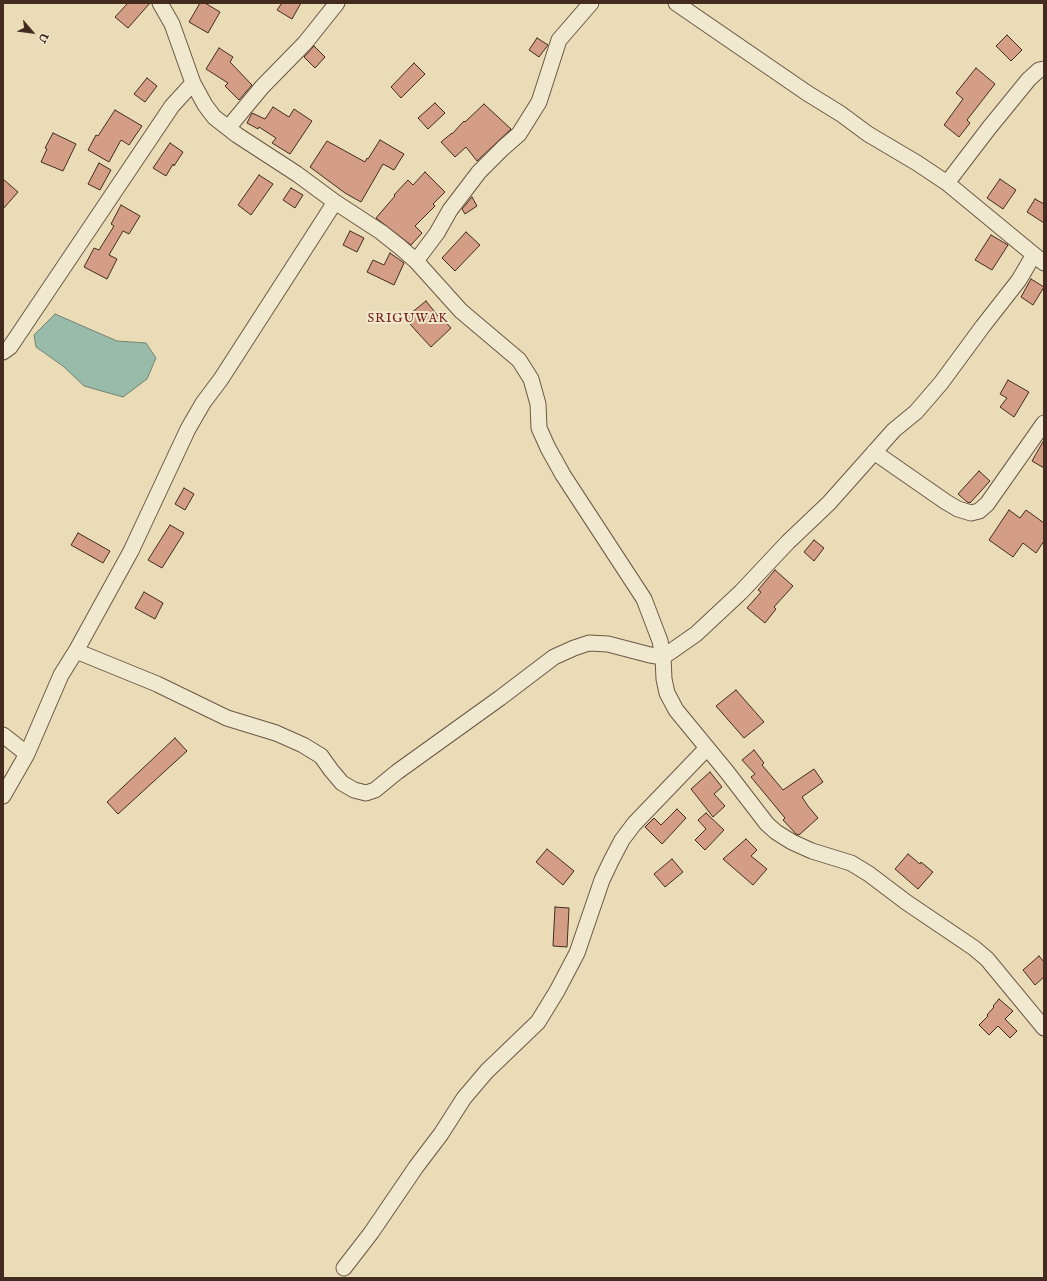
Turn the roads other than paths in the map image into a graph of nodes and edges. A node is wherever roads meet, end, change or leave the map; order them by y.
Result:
1 (160, 3) edge
2 (337, 3) edge
3 (591, 3) edge
4 (676, 3) edge
5 (1044, 69) edge
6 (193, 83) junction
7 (228, 128) junction
8 (946, 183) junction
9 (335, 202) junction
10 (1039, 259) edge
11 (416, 261) junction
12 (3, 352) edge
13 (1044, 423) edge
14 (874, 452) junction
15 (76, 652) junction
16 (663, 657) junction
17 (3, 735) edge
18 (707, 748) junction
19 (27, 754) junction
20 (3, 796) edge
21 (1044, 1028) edge
22 (344, 1268) dead end

1 - 6 street
2 - 7 street
3 - 11 street
4 - 8 street
5 - 8 street
6 - 7 street
6 - 12 street
7 - 9 street
8 - 10 street
9 - 11 street
9 - 15 street
10 - 14 street
11 - 16 street
13 - 14 street
14 - 16 street
15 - 16 street
15 - 19 street
16 - 18 street
17 - 19 street
18 - 21 street
18 - 22 street
19 - 20 street

